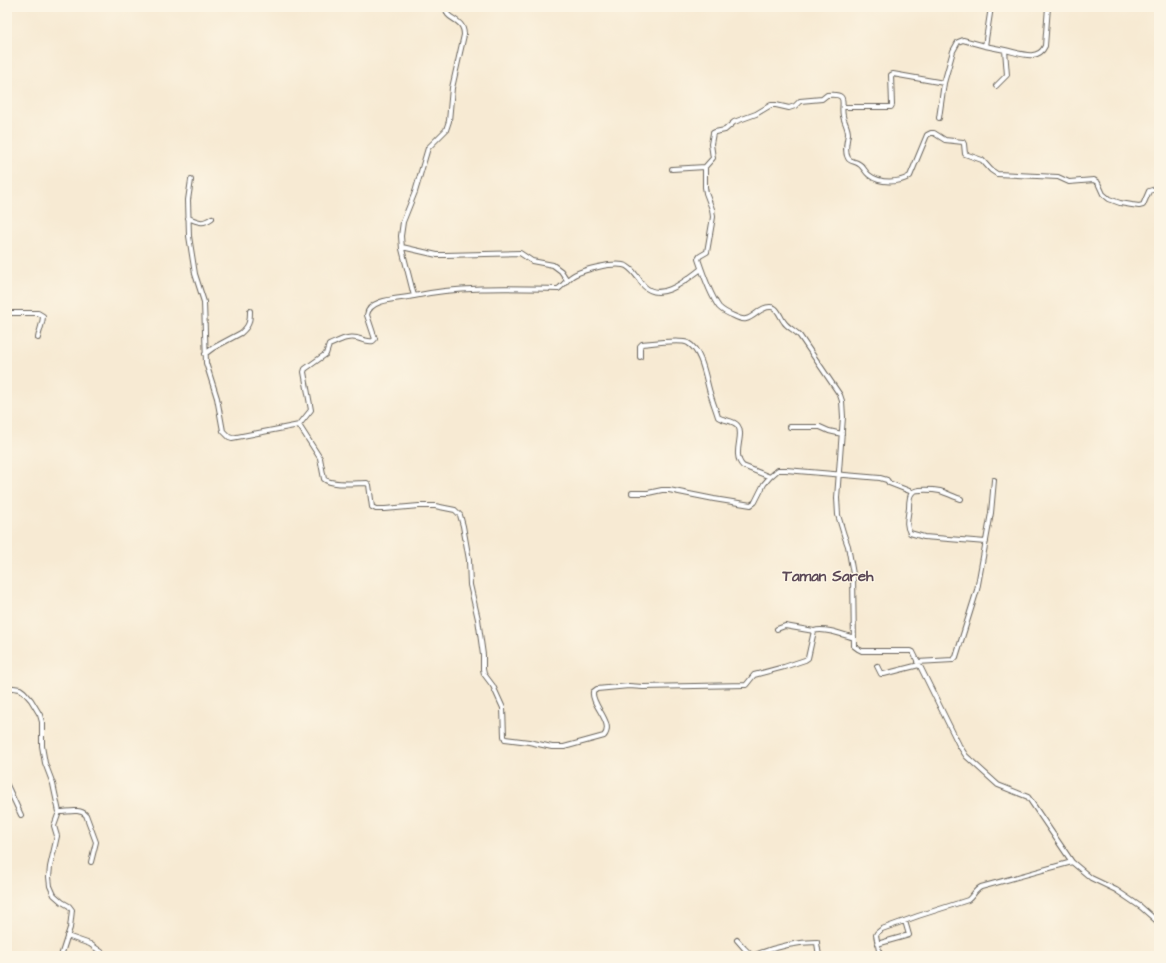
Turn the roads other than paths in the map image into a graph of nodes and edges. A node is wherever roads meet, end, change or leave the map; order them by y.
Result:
1 (447, 7) edge
2 (991, 7) edge
3 (1048, 7) edge
4 (985, 46) junction
5 (1006, 50) junction
6 (944, 83) junction
7 (996, 86) dead end
8 (843, 107) junction
9 (939, 118) dead end
10 (705, 167) junction
11 (672, 169) dead end
12 (191, 180) dead end
13 (1159, 188) edge
14 (188, 218) junction
15 (212, 218) dead end
16 (402, 247) junction
17 (701, 269) junction
18 (568, 280) junction
19 (414, 296) junction
20 (250, 311) dead end
21 (7, 313) edge
22 (38, 338) dead end
23 (205, 354) junction
24 (640, 357) dead end
25 (299, 425) junction
26 (790, 428) dead end
27 (842, 434) junction
28 (839, 474) junction
29 (770, 477) junction
30 (994, 480) dead end
31 (912, 492) junction
32 (632, 493) dead end
33 (961, 499) dead end
34 (986, 542) junction
35 (777, 629) dead end
36 (814, 630) junction
37 (854, 638) junction
38 (918, 664) junction
39 (877, 666) dead end
40 (7, 686) edge
41 (7, 785) edge
42 (59, 812) junction
43 (21, 815) dead end
44 (91, 862) dead end
45 (1072, 862) junction
46 (905, 921) junction
47 (1159, 923) edge
48 (67, 936) junction
49 (737, 940) dead end
50 (877, 944) junction
51 (61, 956) edge
52 (107, 956) edge
53 (752, 956) edge
54 (819, 956) edge
55 (880, 956) edge

1 - 16 street
2 - 4 street
3 - 5 street
4 - 5 street
4 - 6 street
5 - 7 street
6 - 8 street
6 - 9 street
8 - 10 street
8 - 13 street
10 - 11 street
10 - 17 street
12 - 14 street
14 - 15 street
14 - 23 street
16 - 18 street
16 - 19 street
17 - 18 street
17 - 27 street
18 - 19 street
19 - 25 street
20 - 23 street
21 - 22 street
23 - 25 street
24 - 29 street
25 - 36 street
26 - 27 street
27 - 28 street
28 - 29 street
28 - 31 street
28 - 37 street
29 - 32 street
30 - 34 street
31 - 33 street
31 - 34 street
34 - 38 street
35 - 36 street
36 - 37 street
37 - 38 street
38 - 39 street
38 - 45 street
40 - 42 street
41 - 43 street
42 - 44 street
42 - 48 street
45 - 46 street
45 - 47 street
46 - 50 street
46 - 50 street
48 - 51 street
48 - 52 street
49 - 53 street
50 - 55 street
53 - 54 street

